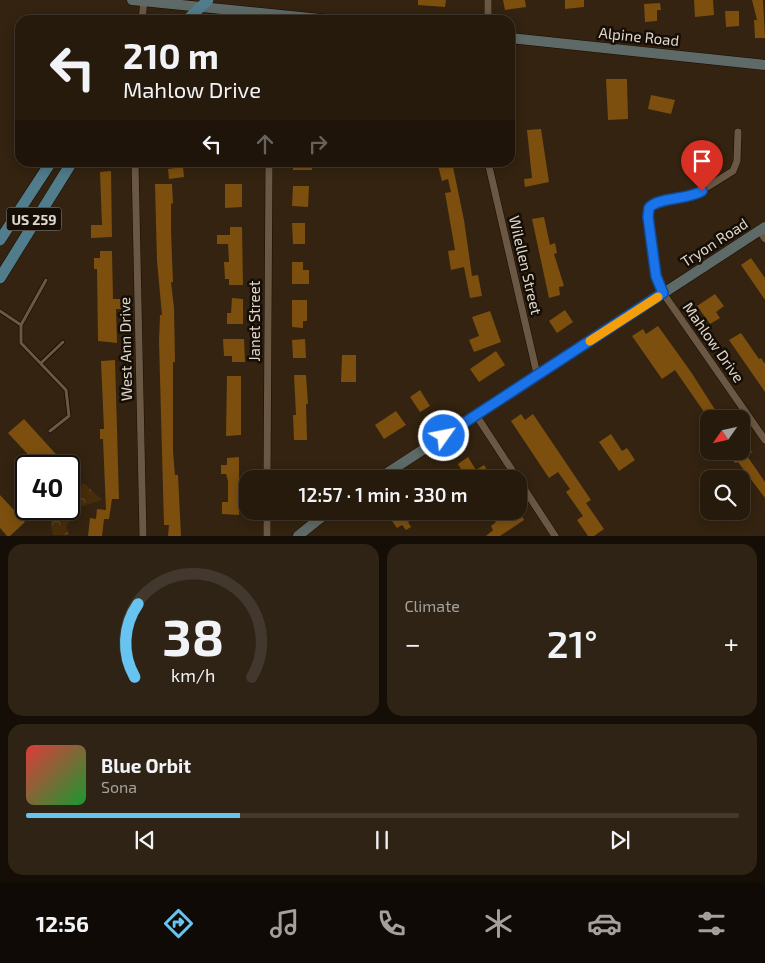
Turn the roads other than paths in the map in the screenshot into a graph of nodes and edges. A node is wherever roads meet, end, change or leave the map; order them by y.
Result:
1 (132, 0) edge
2 (488, 0) edge
3 (144, 1) edge
4 (204, 3) edge
5 (143, 15) edge
6 (193, 15) edge
7 (260, 15) edge
8 (488, 15) edge
9 (515, 39) edge
10 (765, 65) edge
11 (738, 132) dead end
12 (48, 167) edge
13 (69, 167) edge
14 (135, 167) edge
15 (269, 167) edge
16 (489, 167) edge
17 (763, 232) edge
18 (0, 240) edge
19 (0, 278) edge
20 (46, 280) dead end
21 (663, 293) junction
22 (0, 311) edge
23 (21, 324) junction
24 (63, 342) dead end
25 (41, 363) junction
26 (538, 374) junction
27 (476, 414) junction
28 (50, 431) dead end
29 (765, 440) edge
30 (267, 470) edge
31 (392, 470) edge
32 (267, 520) edge
33 (318, 520) edge
34 (554, 535) edge
35 (143, 536) edge
36 (267, 536) edge
37 (298, 536) edge

1 - 3 street
2 - 8 street
3 - 4 street
3 - 5 street
4 - 6 main road
4 - 7 street
9 - 10 street, Alpine Road
11 - 21 street, Mahlow Drive
12 - 18 main road, US 259
13 - 19 main road, US 259
14 - 35 street, West Ann Drive
15 - 30 street, Janet Street
16 - 26 street, Wilellen Street
17 - 21 street, Tryon Road
20 - 23 lane
21 - 26 street, Tryon Road
21 - 29 street, Mahlow Drive
22 - 23 lane
23 - 25 lane
24 - 25 lane
25 - 28 lane
26 - 27 street, Tryon Road
27 - 31 street, Tryon Road
27 - 34 street
32 - 36 street
33 - 37 street

